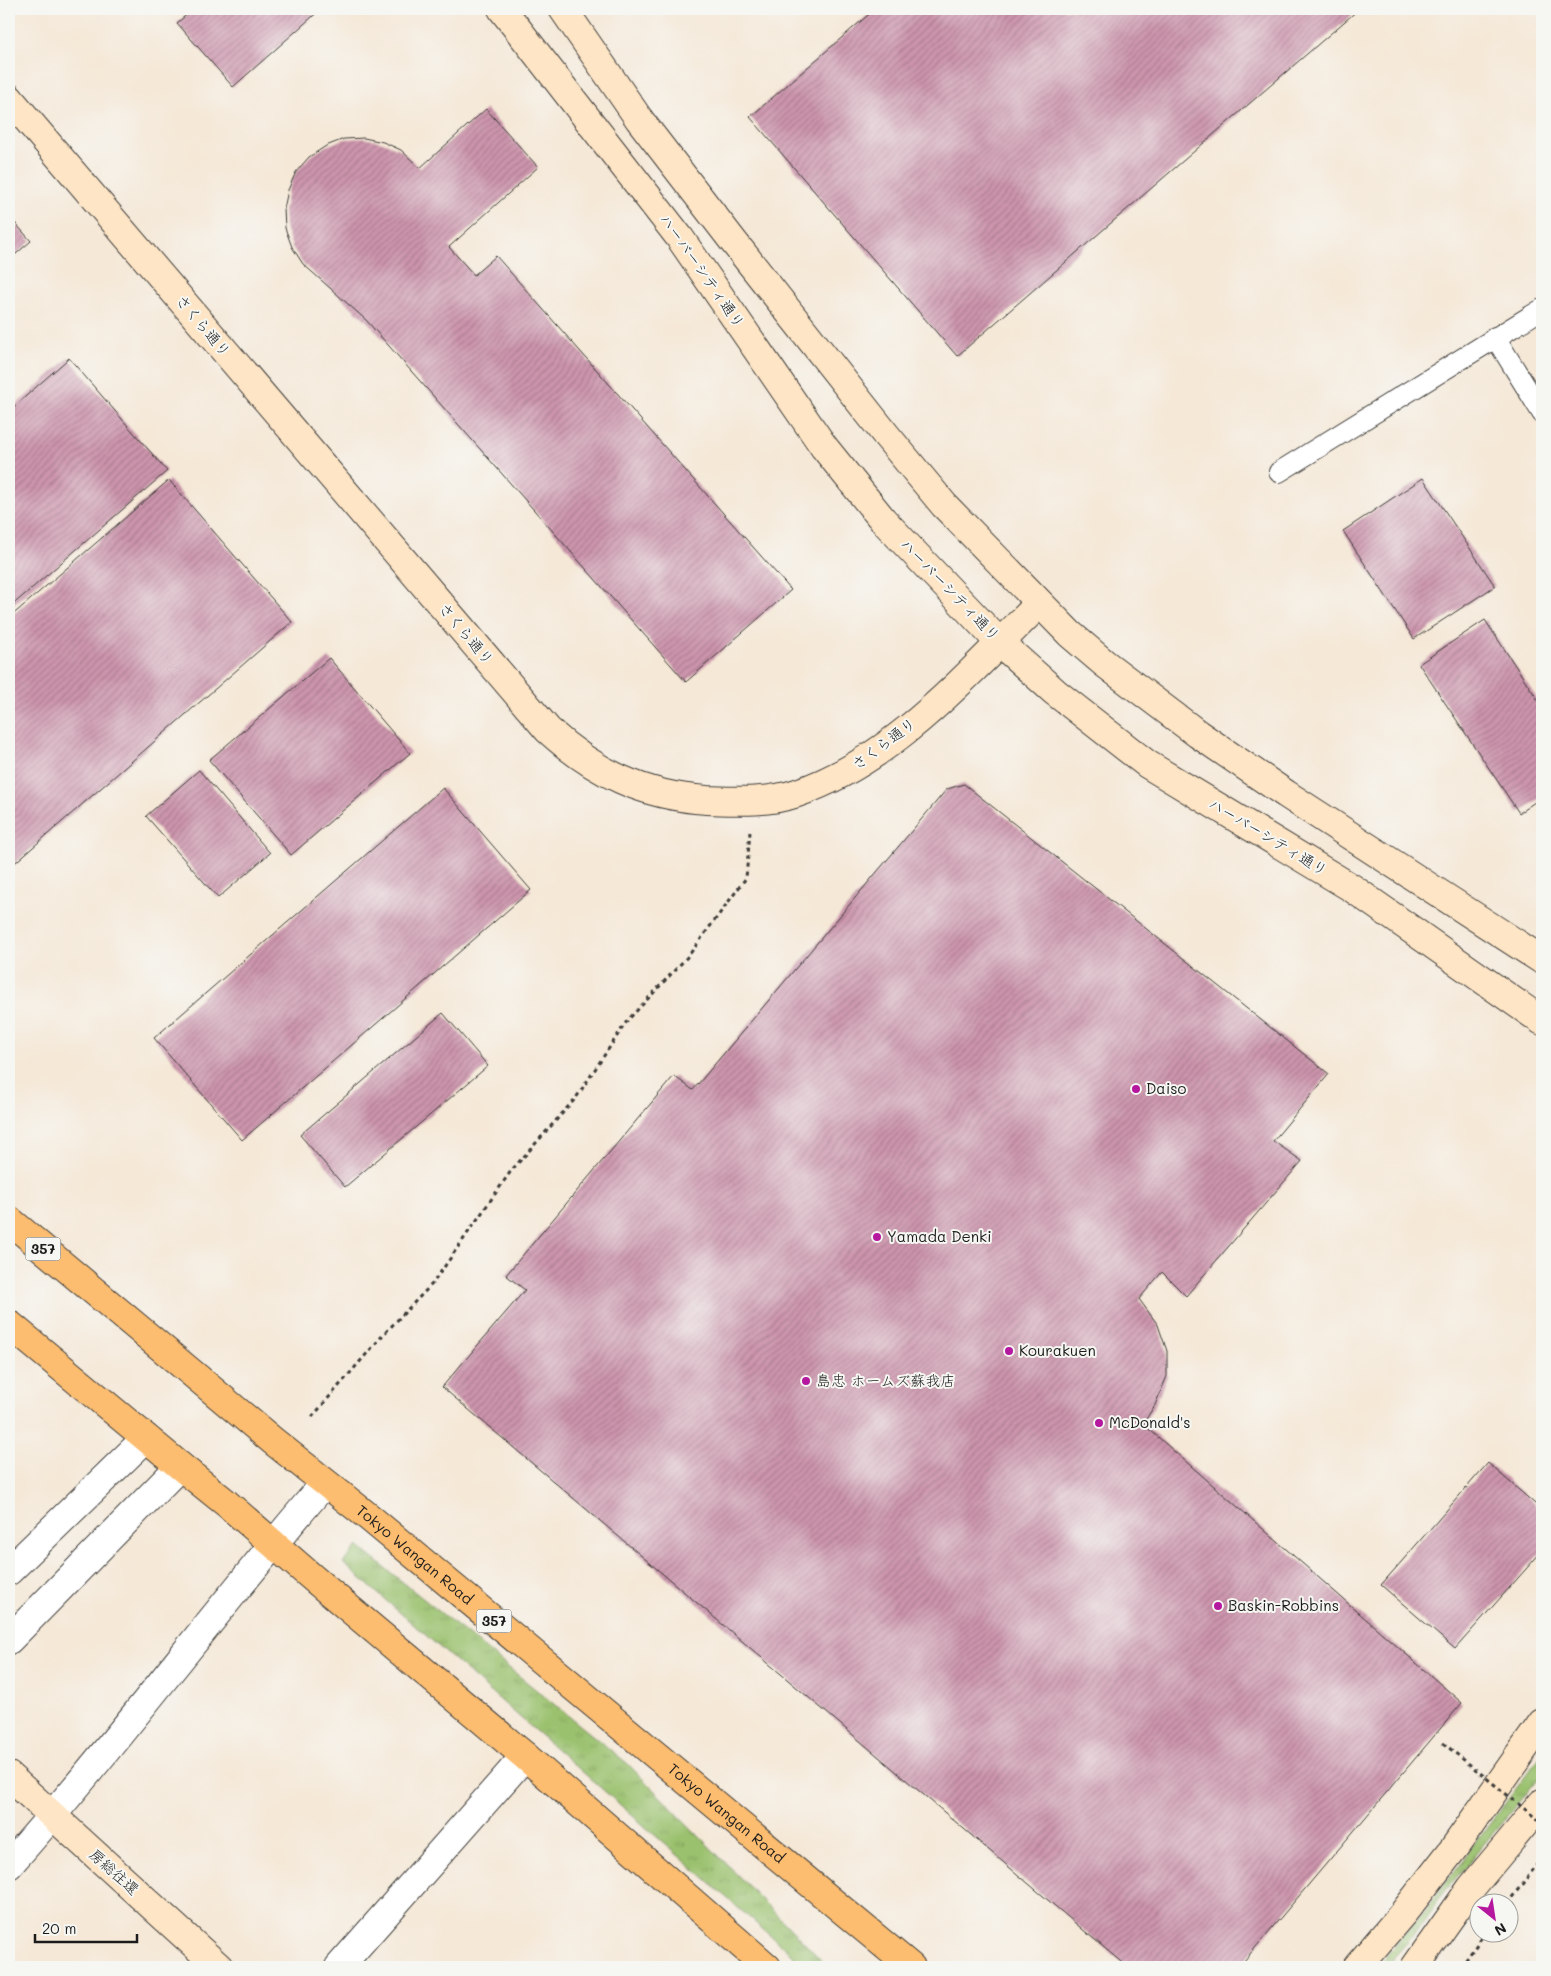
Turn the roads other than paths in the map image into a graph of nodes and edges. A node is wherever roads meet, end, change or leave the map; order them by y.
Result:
1 (502, 9) edge
2 (563, 9) edge
3 (9, 98) edge
4 (1542, 309) edge
5 (1495, 337) junction
6 (1542, 413) edge
7 (1279, 472) dead end
8 (1039, 604) junction
9 (999, 642) junction
10 (1542, 960) edge
11 (1542, 1021) edge
12 (9, 1220) edge
13 (9, 1324) edge
14 (146, 1438) junction
15 (180, 1466) junction
16 (326, 1483) junction
17 (273, 1543) junction
18 (9, 1572) edge
19 (9, 1640) edge
20 (1542, 1723) edge
21 (525, 1756) junction
22 (9, 1776) edge
23 (1542, 1803) edge
24 (52, 1816) junction
25 (9, 1865) edge
26 (219, 1967) edge
27 (338, 1967) edge
28 (767, 1967) edge
29 (911, 1967) edge
30 (1357, 1967) edge
31 (1415, 1967) edge

1 - 9 street, ハーバーシティ通り
2 - 8 street
3 - 9 street, さくら通り
4 - 5 lane
5 - 6 lane
5 - 7 lane
8 - 9 street, さくら通り
8 - 10 street
9 - 11 street, ハーバーシティ通り
12 - 16 highway, Tokyo Wangan Road / 357
13 - 14 highway
14 - 15 highway
14 - 18 street
15 - 17 highway
15 - 19 street
16 - 17 street
16 - 29 highway, Tokyo Wangan Road / 357
17 - 21 highway
17 - 24 street
20 - 30 street
21 - 27 street
21 - 28 highway
22 - 24 street, 房総往還
23 - 31 street
24 - 25 street
24 - 26 street, 房総往還

